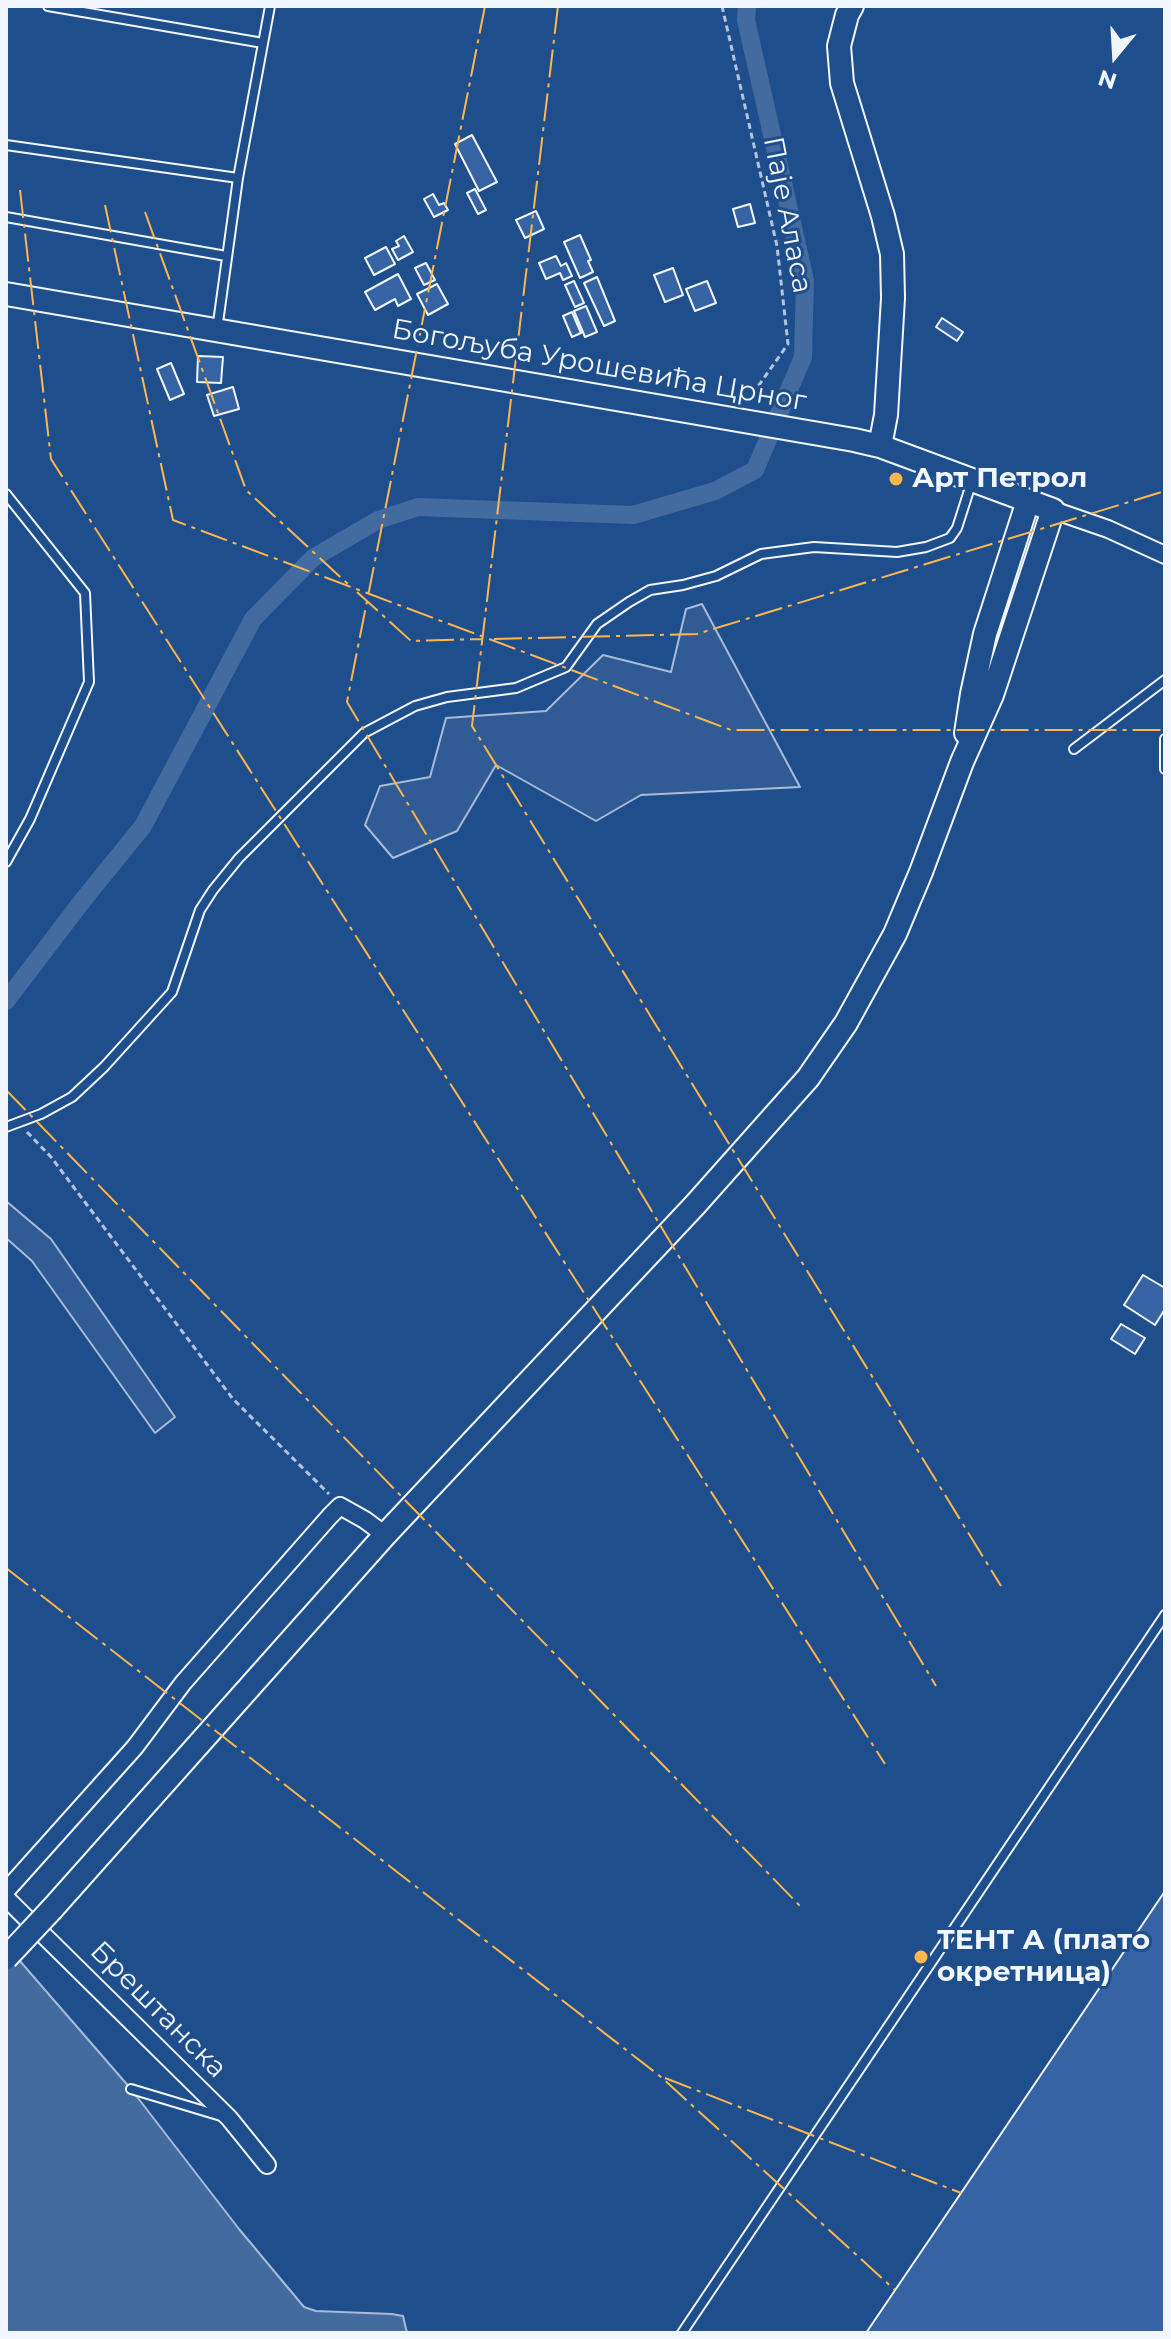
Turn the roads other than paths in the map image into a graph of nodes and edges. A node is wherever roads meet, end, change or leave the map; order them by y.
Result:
1 (48, 6) edge
2 (270, 6) edge
3 (852, 6) edge
4 (263, 43) junction
5 (6, 145) edge
6 (238, 178) junction
7 (6, 217) edge
8 (226, 256) junction
9 (6, 294) edge
10 (216, 331) junction
11 (880, 446) junction
12 (972, 480) junction
13 (6, 494) edge
14 (1028, 501) junction
15 (1053, 510) junction
16 (1165, 555) edge
17 (1165, 680) edge
18 (1165, 739) edge
19 (1074, 749) dead end
20 (962, 762) junction
21 (1165, 769) edge
22 (6, 862) edge
23 (6, 1127) edge
24 (385, 1535) junction
25 (1165, 1615) edge
26 (6, 1891) edge
27 (6, 1898) edge
28 (6, 1958) edge
29 (131, 2089) dead end
30 (229, 2118) junction
31 (267, 2165) dead end
32 (682, 2333) edge

1 - 4 lane
2 - 4 lane
3 - 11 main road
4 - 6 lane
5 - 6 lane
6 - 8 lane
7 - 8 lane
8 - 10 lane
9 - 10 main road, Богољуба Урошевића Црног
10 - 11 main road, Богољуба Урошевића Црног
11 - 12 main road, Богољуба Урошевића Црног
12 - 14 main road, Богољуба Урошевића Црног
12 - 23 lane
13 - 22 lane
14 - 15 main road, Богољуба Урошевића Црног
14 - 20 main road
15 - 16 street, Богољуба Урошевића Црног
15 - 20 main road
17 - 19 lane
18 - 21 lane
20 - 24 main road
24 - 26 street
24 - 28 main road, bridge
25 - 32 lane
27 - 30 street, Брештанска
29 - 30 lane
30 - 31 street, Брештанска

